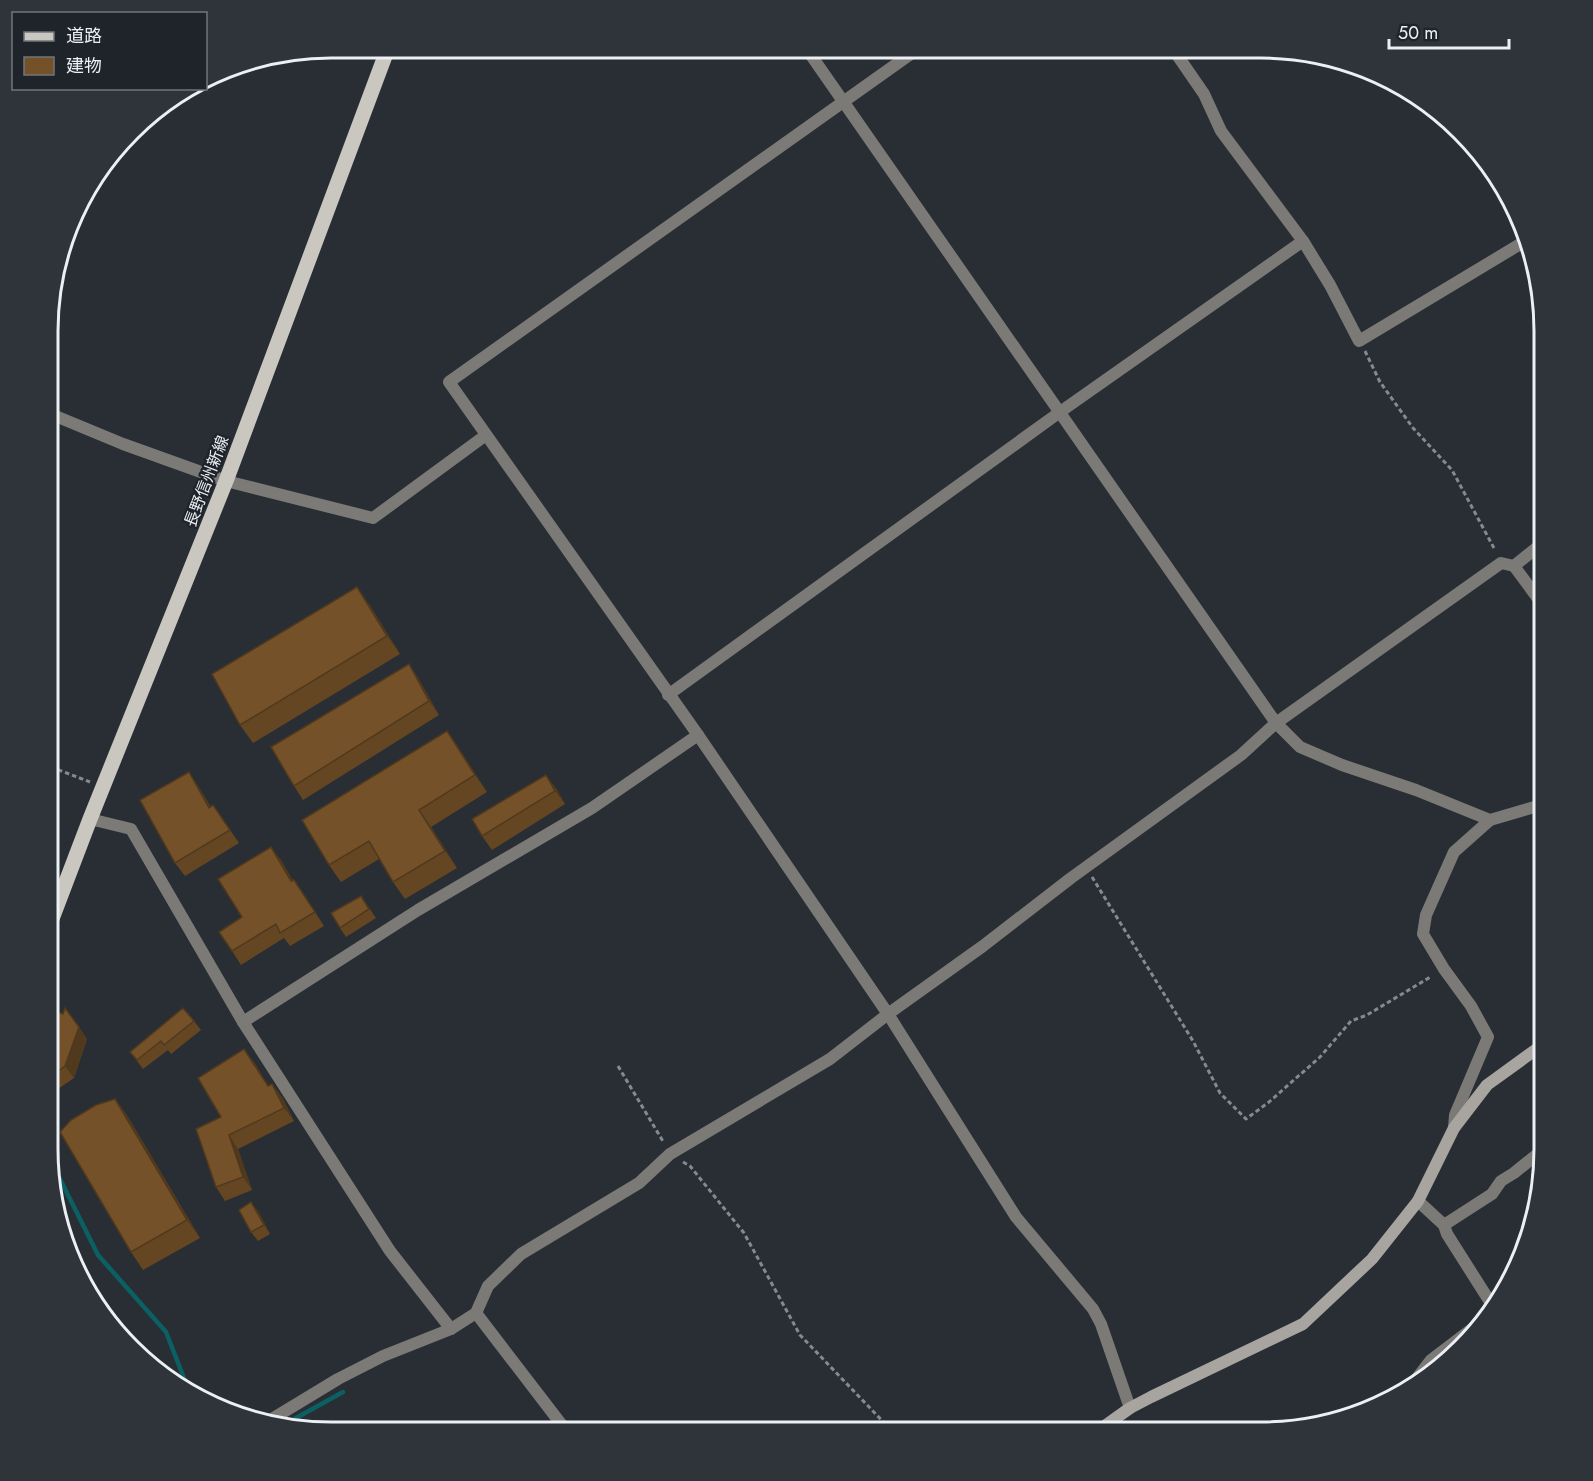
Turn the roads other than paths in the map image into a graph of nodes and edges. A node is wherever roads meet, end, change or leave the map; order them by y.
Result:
1 (383, 58) edge
2 (814, 58) edge
3 (905, 58) edge
4 (1179, 58) edge
5 (846, 102) junction
6 (1303, 241) junction
7 (1520, 244) edge
8 (1060, 412) junction
9 (58, 417) edge
10 (486, 435) junction
11 (226, 481) junction
12 (1534, 548) edge
13 (1507, 564) junction
14 (1534, 595) edge
15 (668, 695) junction
16 (1276, 723) junction
17 (698, 735) junction
18 (1534, 807) edge
19 (90, 819) junction
20 (1490, 820) junction
21 (58, 903) edge
22 (888, 1014) junction
23 (243, 1022) junction
24 (1534, 1051) edge
25 (1454, 1128) junction
26 (1534, 1156) edge
27 (1418, 1201) junction
28 (1444, 1225) junction
29 (1489, 1301) edge
30 (476, 1313) junction
31 (451, 1329) junction
32 (1459, 1339) edge
33 (1424, 1369) edge
34 (1130, 1408) junction
35 (276, 1417) edge
36 (560, 1422) edge
37 (1110, 1422) edge

1 - 11 main road, 長野信州新線
2 - 5 street
3 - 5 street
4 - 6 street
5 - 8 street
5 - 10 street
6 - 7 street
6 - 8 street
8 - 15 street
8 - 16 street
9 - 11 street
10 - 11 street
10 - 15 street
11 - 19 main road, 長野信州新線
12 - 13 street
13 - 14 street
13 - 16 street
15 - 17 street
16 - 20 street
16 - 22 street
17 - 22 street
17 - 23 street
18 - 20 street
19 - 21 main road, 長野信州新線
19 - 23 street
20 - 25 street
22 - 30 street
22 - 34 street
23 - 31 street
24 - 25 street
25 - 27 street
26 - 28 street
27 - 28 street
27 - 34 street
28 - 29 street
30 - 31 street
30 - 36 street
31 - 35 street
32 - 33 street
34 - 37 street

